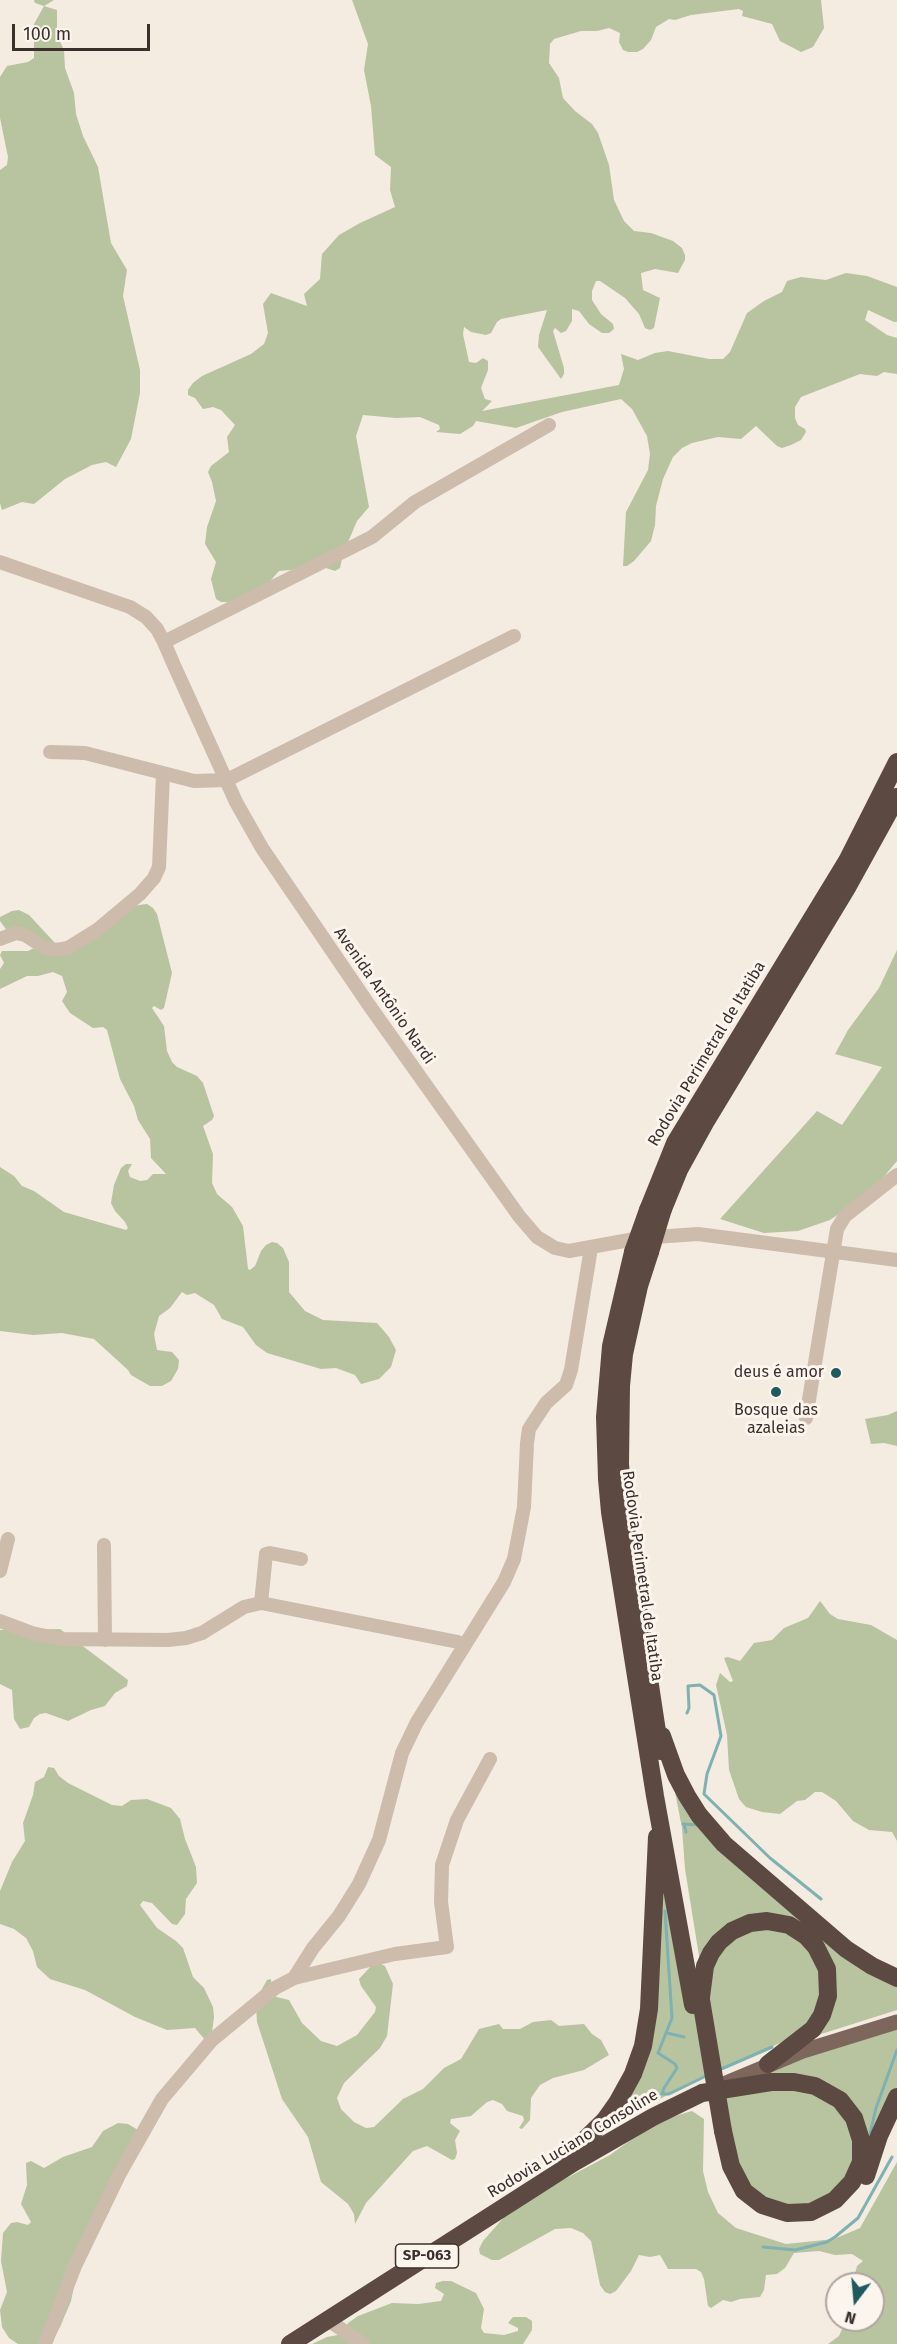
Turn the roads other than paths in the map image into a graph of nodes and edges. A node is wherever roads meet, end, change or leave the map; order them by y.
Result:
1 (549, 425) dead end
2 (0, 562) edge
3 (514, 636) dead end
4 (164, 642) junction
5 (50, 752) dead end
6 (897, 762) edge
7 (163, 774) junction
8 (227, 780) junction
9 (897, 797) edge
10 (0, 939) edge
11 (897, 1175) edge
12 (655, 1209) junction
13 (591, 1248) junction
14 (833, 1251) junction
15 (642, 1252) junction
16 (897, 1260) edge
17 (806, 1418) dead end
18 (8, 1539) dead end
19 (104, 1545) dead end
20 (301, 1560) dead end
21 (0, 1571) edge
22 (261, 1603) junction
23 (490, 1605) junction
24 (0, 1621) edge
25 (105, 1640) junction
26 (458, 1642) junction
27 (438, 1688) junction
28 (657, 1723) junction
29 (490, 1759) dead end
30 (658, 1815) junction
31 (294, 1978) junction
32 (897, 1978) edge
33 (698, 2001) junction
34 (897, 2022) edge
35 (768, 2064) junction
36 (702, 2094) junction
37 (897, 2097) edge
38 (718, 2133) junction
39 (520, 2197) junction
40 (328, 2320) junction
41 (45, 2344) edge
42 (290, 2344) edge
43 (363, 2344) edge

1 - 4 street
2 - 4 street, Avenida Antônio Nardi
3 - 8 street
4 - 8 street, Avenida Antônio Nardi
5 - 7 street
6 - 12 highway, Rodovia Perimetral de Itatiba
7 - 8 street
7 - 10 street
8 - 13 street, Avenida Antônio Nardi
9 - 12 highway, Rodovia Perimetral de Itatiba
11 - 14 street
12 - 15 highway, Rodovia Perimetral de Itatiba, bridge
13 - 14 street, Avenida Antônio Nardi
13 - 23 street
14 - 16 street, Avenida Antônio Nardi
14 - 17 street
15 - 28 highway, Rodovia Perimetral de Itatiba
15 - 30 highway, Rodovia Perimetral de Itatiba
18 - 21 street
19 - 25 street
20 - 22 street
22 - 25 street
22 - 26 street
23 - 26 street
23 - 27 street
24 - 25 street
26 - 27 street
27 - 31 street
28 - 32 highway
28 - 33 highway, Rodovia Perimetral de Itatiba
29 - 31 street
30 - 33 highway, Rodovia Perimetral de Itatiba
30 - 39 highway
31 - 41 street
33 - 35 highway
33 - 38 highway, Rodovia Perimetral de Itatiba, bridge
34 - 35 main road, Rodovia Luciano Consoline / SP-063
35 - 36 main road, Rodovia Luciano Consoline / SP-063
36 - 38 highway
36 - 39 highway, Rodovia Luciano Consoline / SP-063
37 - 38 highway
39 - 40 highway, Rodovia Luciano Consoline / SP-063
40 - 42 highway, Rodovia Luciano Consoline / SP-063
40 - 43 street

